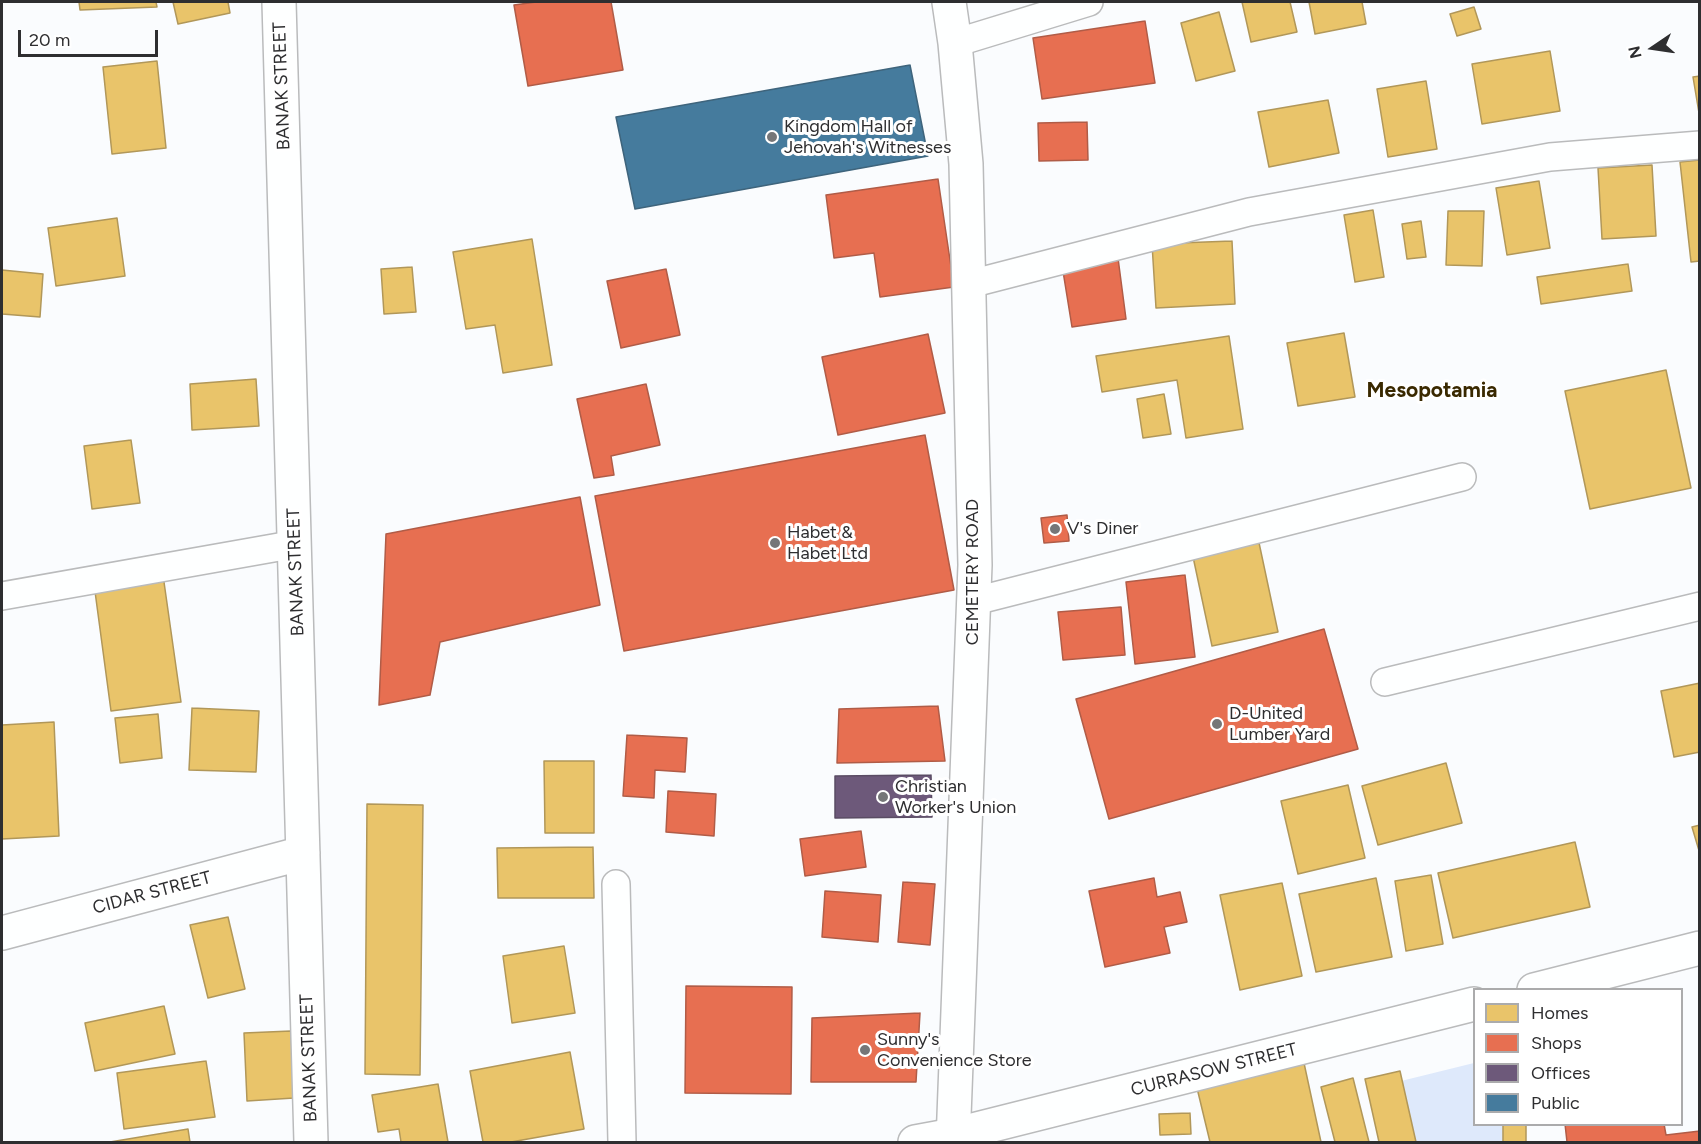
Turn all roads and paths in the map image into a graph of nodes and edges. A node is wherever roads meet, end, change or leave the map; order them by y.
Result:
1 (279, 2) edge
2 (949, 2) edge
3 (1089, 2) edge
4 (956, 44) junction
5 (1700, 145) edge
6 (970, 284) junction
7 (1462, 477) dead end
8 (296, 544) junction
9 (2, 596) edge
10 (975, 600) junction
11 (1700, 606) edge
12 (1385, 682) dead end
13 (303, 853) junction
14 (616, 884) dead end
15 (2, 933) edge
16 (1700, 948) edge
17 (1542, 988) edge
18 (1473, 1004) edge
19 (953, 1139) edge
20 (311, 1143) edge
21 (622, 1143) edge
22 (915, 1143) edge

1 - 8 street, BANAK STREET
2 - 4 street, CEMETERY ROAD
3 - 4 lane
4 - 6 street, CEMETERY ROAD
5 - 6 lane
6 - 10 street, CEMETERY ROAD
7 - 10 lane
8 - 9 lane
8 - 13 street, BANAK STREET
10 - 19 street, CEMETERY ROAD
11 - 12 lane
13 - 15 street, CIDAR STREET
13 - 20 street, BANAK STREET
14 - 21 lane
16 - 17 street
18 - 19 street, CURRASOW STREET
19 - 22 street, CURRASOW STREET

